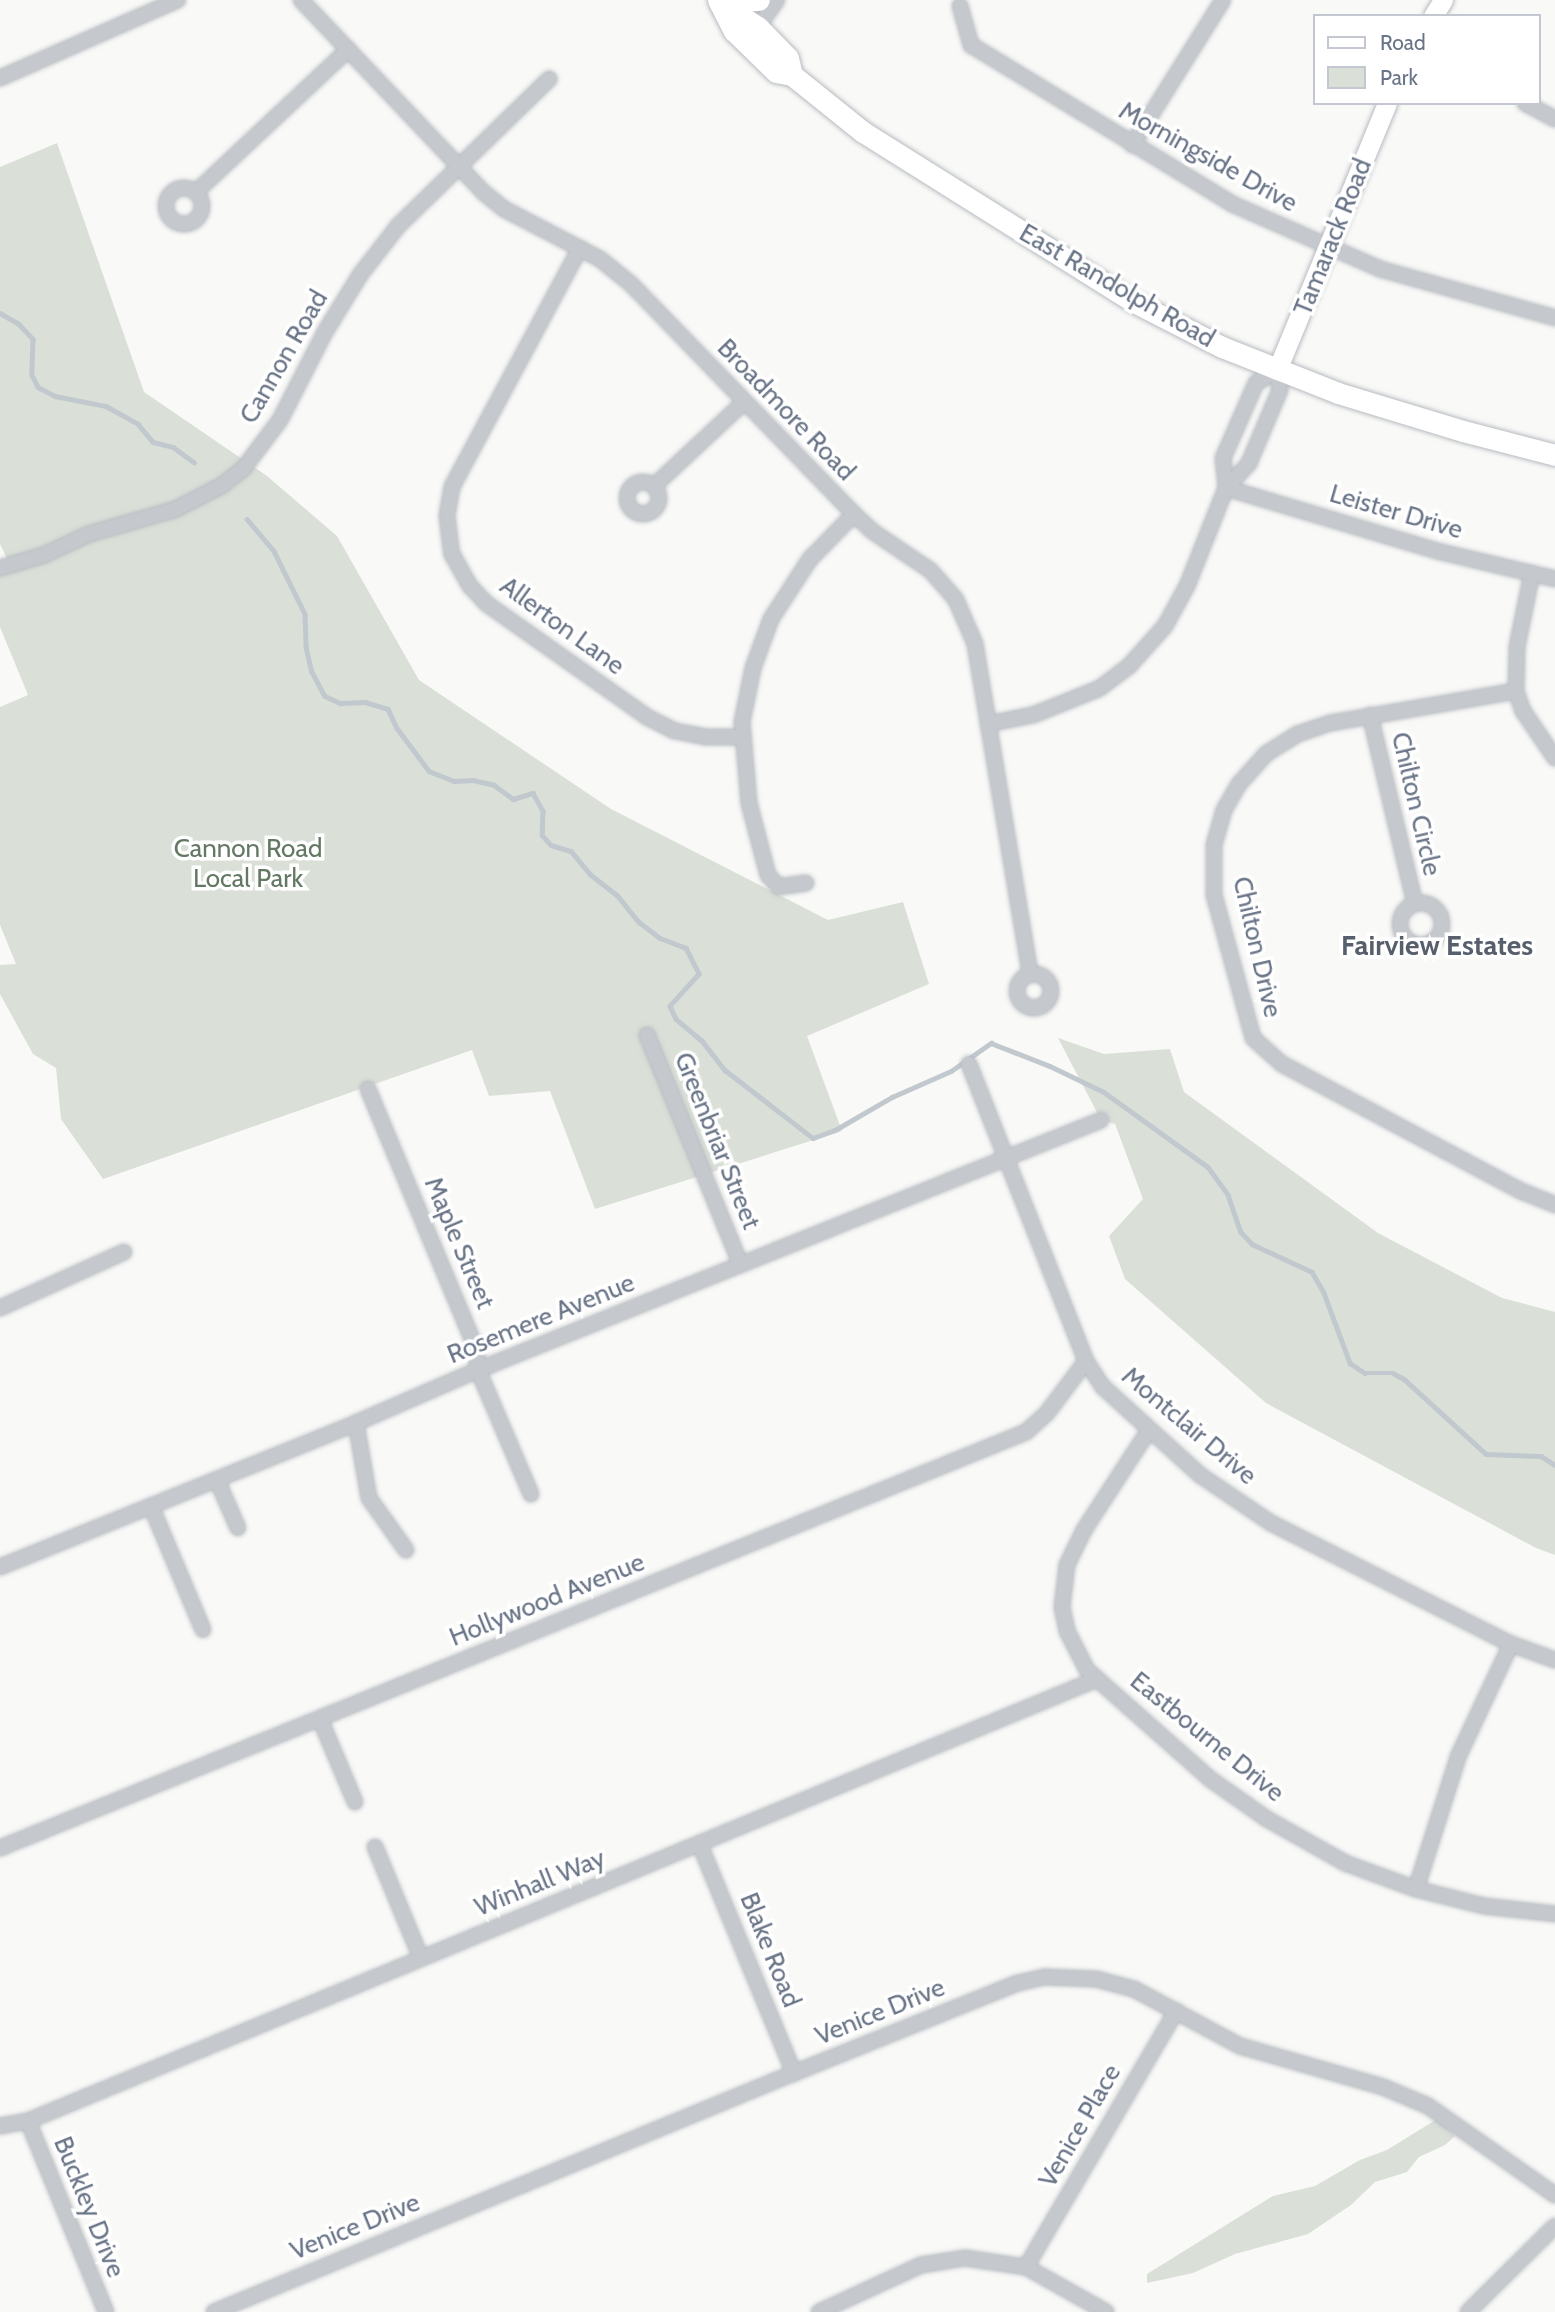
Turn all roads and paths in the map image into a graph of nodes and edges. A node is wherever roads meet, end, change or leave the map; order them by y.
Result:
1 (178, 0) edge
2 (301, 0) edge
3 (759, 0) edge
4 (777, 0) edge
5 (1223, 0) edge
6 (719, 1) edge
7 (960, 6) dead end
8 (758, 27) junction
9 (349, 49) junction
10 (792, 75) junction
11 (0, 78) edge
12 (549, 79) dead end
13 (1386, 105) edge
14 (1529, 105) edge
15 (1555, 119) edge
16 (1132, 145) junction
17 (458, 164) junction
18 (196, 192) dead end
19 (580, 248) junction
20 (1328, 248) junction
21 (1555, 318) edge
22 (1278, 370) junction
23 (744, 402) junction
24 (1555, 455) edge
25 (653, 486) dead end
26 (1226, 488) junction
27 (854, 514) junction
28 (0, 568) edge
29 (1532, 573) junction
30 (1555, 579) edge
31 (1516, 691) junction
32 (1370, 715) junction
33 (988, 724) junction
34 (743, 737) junction
35 (1555, 758) edge
36 (806, 883) dead end
37 (1415, 904) dead end
38 (1030, 974) dead end
39 (648, 1035) dead end
40 (969, 1064) dead end
41 (368, 1089) dead end
42 (1101, 1120) dead end
43 (1005, 1159) junction
44 (1555, 1205) edge
45 (124, 1252) dead end
46 (741, 1265) junction
47 (0, 1308) edge
48 (1086, 1361) junction
49 (478, 1370) junction
50 (356, 1423) junction
51 (1149, 1430) junction
52 (217, 1479) junction
53 (531, 1494) dead end
54 (151, 1506) junction
55 (238, 1528) dead end
56 (406, 1550) dead end
57 (0, 1567) edge
58 (203, 1630) dead end
59 (1511, 1644) junction
60 (1555, 1660) edge
61 (1097, 1679) junction
62 (320, 1719) junction
63 (355, 1802) dead end
64 (701, 1845) junction
65 (374, 1847) dead end
66 (0, 1848) edge
67 (1416, 1889) junction
68 (1555, 1914) edge
69 (421, 1958) junction
70 (1176, 2011) junction
71 (794, 2073) junction
72 (28, 2121) junction
73 (0, 2126) edge
74 (1555, 2195) edge
75 (1555, 2226) edge
76 (1026, 2267) junction
77 (106, 2312) edge
78 (214, 2312) edge
79 (819, 2312) edge
80 (1106, 2312) edge
81 (1468, 2312) edge

1 - 11 street
2 - 9 street, Broadmore Road
3 - 6 main road
4 - 8 street
5 - 16 street
6 - 8 main road, East Randolph Road
6 - 10 main road, East Randolph Road
7 - 16 street, Morningside Drive
8 - 10 main road, East Randolph Road
9 - 17 street, Broadmore Road
9 - 18 street
10 - 22 main road, East Randolph Road
12 - 17 street, Cannon Road
13 - 20 street, Tamarack Road
14 - 15 street
16 - 20 street, Morningside Drive
17 - 19 street, Broadmore Road
17 - 28 street, Cannon Road
19 - 23 street, Broadmore Road
19 - 34 street, Allerton Lane
20 - 21 street, Morningside Drive
20 - 22 street, Tamarack Road
22 - 24 main road, East Randolph Road
22 - 26 street, Tamarack Road
22 - 26 street, Tamarack Road
23 - 25 street
23 - 27 street, Broadmore Road
26 - 29 street, Leister Drive
26 - 33 street, Tamarack Road
27 - 33 street, Broadmore Road
27 - 34 street
29 - 30 street, Leister Drive
29 - 31 street
31 - 32 street, Chilton Drive
31 - 35 street
32 - 37 street, Chilton Circle
32 - 44 street, Chilton Drive
33 - 38 street, Broadmore Road
34 - 36 street
39 - 46 street, Greenbriar Street
40 - 43 street, Montclair Drive
41 - 49 street, Maple Street
42 - 43 street, Rosemere Avenue
43 - 46 street, Rosemere Avenue
43 - 48 street, Montclair Drive
45 - 47 street
46 - 49 street, Rosemere Avenue
48 - 51 street, Montclair Drive
48 - 62 street, Hollywood Avenue
49 - 50 street, Rosemere Avenue
49 - 53 street, Maple Street
50 - 52 street, Rosemere Avenue
50 - 56 street
51 - 59 street, Montclair Drive
51 - 61 street, Eastbourne Drive
52 - 54 street, Rosemere Avenue
52 - 55 street
54 - 57 street, Rosemere Avenue
54 - 58 street
59 - 60 street, Montclair Drive
59 - 67 street
61 - 64 street, Winhall Way
61 - 67 street, Eastbourne Drive
62 - 63 street
62 - 66 street, Hollywood Avenue
64 - 69 street, Winhall Way
64 - 71 street, Blake Road
65 - 69 street
67 - 68 street, Eastbourne Drive
69 - 72 street, Winhall Way
70 - 71 street, Venice Drive
70 - 74 street, Venice Drive
70 - 76 street, Venice Place
71 - 78 street, Venice Drive
72 - 73 street, Winhall Way
72 - 77 street, Buckley Drive
75 - 81 street
76 - 79 street
76 - 80 street

